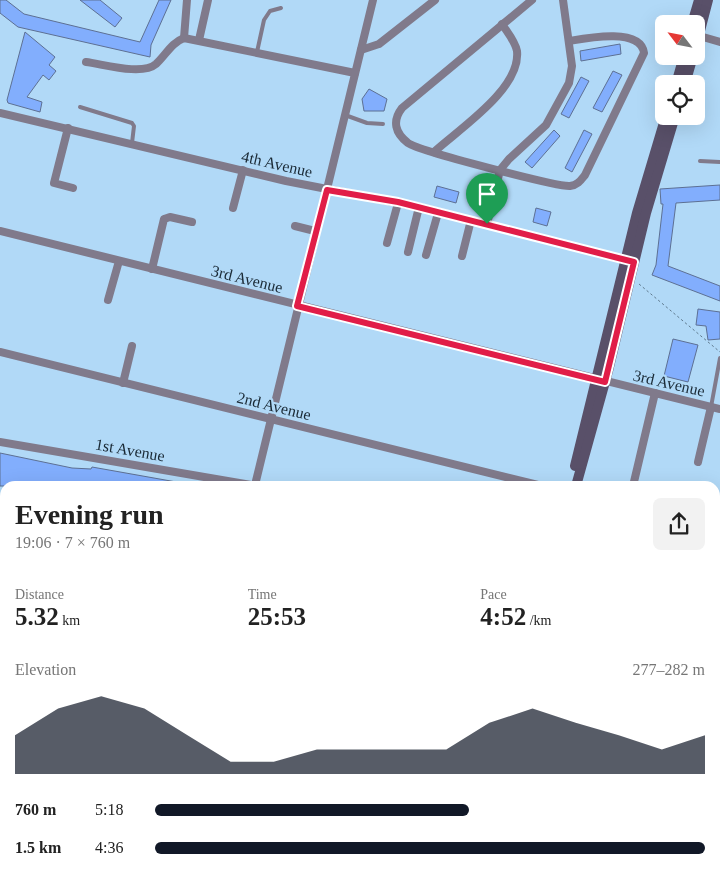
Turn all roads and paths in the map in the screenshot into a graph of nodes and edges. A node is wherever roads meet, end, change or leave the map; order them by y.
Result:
1 (187, 0) edge
2 (208, 0) edge
3 (373, 0) edge
4 (435, 0) edge
5 (532, 0) edge
6 (563, 0) edge
7 (699, 0) edge
8 (708, 0) edge
9 (281, 8) dead end
10 (695, 15) edge
11 (704, 15) edge
12 (502, 24) junction
13 (184, 38) junction
14 (199, 40) junction
15 (705, 40) edge
16 (569, 41) junction
17 (720, 42) edge
18 (361, 50) junction
19 (257, 52) junction
20 (86, 62) dead end
21 (355, 73) junction
22 (80, 108) dead end
23 (0, 113) edge
24 (345, 116) junction
25 (383, 124) dead end
26 (663, 125) edge
27 (672, 125) edge
28 (68, 128) junction
29 (132, 143) junction
30 (434, 152) junction
31 (700, 161) dead end
32 (720, 162) edge
33 (243, 170) junction
34 (500, 170) junction
35 (73, 188) dead end
36 (327, 190) junction
37 (398, 202) junction
38 (233, 208) dead end
39 (419, 208) junction
40 (438, 213) junction
41 (471, 220) junction
42 (192, 222) dead end
43 (487, 224) junction
44 (296, 226) dead end
45 (316, 231) junction
46 (0, 232) edge
47 (387, 243) dead end
48 (408, 252) dead end
49 (426, 254) dead end
50 (462, 256) dead end
51 (119, 261) junction
52 (630, 261) junction
53 (152, 269) junction
54 (630, 277) junction
55 (108, 300) dead end
56 (297, 306) junction
57 (132, 346) dead end
58 (0, 352) edge
59 (720, 352) edge
60 (720, 358) edge
61 (601, 381) junction
62 (123, 383) junction
63 (655, 394) junction
64 (711, 407) junction
65 (720, 409) edge
66 (270, 419) junction
67 (0, 442) edge
68 (698, 462) dead end
69 (214, 481) edge
70 (257, 481) edge
71 (522, 481) edge
72 (572, 481) edge
73 (577, 481) edge
74 (634, 481) edge

1 - 13 street
2 - 14 street
3 - 18 street
4 - 18 street
5 - 12 street
6 - 16 street
7 - 10 street
8 - 11 street
9 - 19 lane
12 - 30 street
12 - 30 street
13 - 14 street
13 - 20 street
14 - 19 street
15 - 17 street
16 - 34 street
16 - 34 street
18 - 21 street
19 - 21 street
21 - 24 street
22 - 29 lane
23 - 28 street, 4th Avenue
24 - 25 lane
24 - 36 street
26 - 52 street
27 - 52 street
28 - 29 street, 4th Avenue
28 - 35 street
29 - 33 street, 4th Avenue
30 - 34 street
31 - 32 lane
33 - 36 street, 4th Avenue
33 - 38 street
34 - 43 street
36 - 37 street, 4th Avenue
36 - 45 street
37 - 39 street, 4th Avenue
37 - 47 street
39 - 40 street, 4th Avenue
39 - 48 street
40 - 41 street, 4th Avenue
40 - 49 street
41 - 43 street, 4th Avenue
41 - 50 street
42 - 53 street
43 - 52 street, 4th Avenue
44 - 45 street
45 - 56 street
46 - 51 street, 3rd Avenue
51 - 53 street, 3rd Avenue
51 - 55 street
52 - 54 street
52 - 61 street
53 - 56 street, 3rd Avenue
54 - 59 path
54 - 61 street
56 - 61 street, 3rd Avenue
56 - 66 street
57 - 62 street
58 - 62 street, 2nd Avenue
60 - 64 lane
61 - 63 street, 3rd Avenue
61 - 72 street
61 - 73 street
62 - 66 street, 2nd Avenue
63 - 64 street, 3rd Avenue
63 - 74 street
64 - 65 street, 3rd Avenue
64 - 68 street
66 - 70 street
66 - 71 street, 2nd Avenue
67 - 69 street, 1st Avenue

